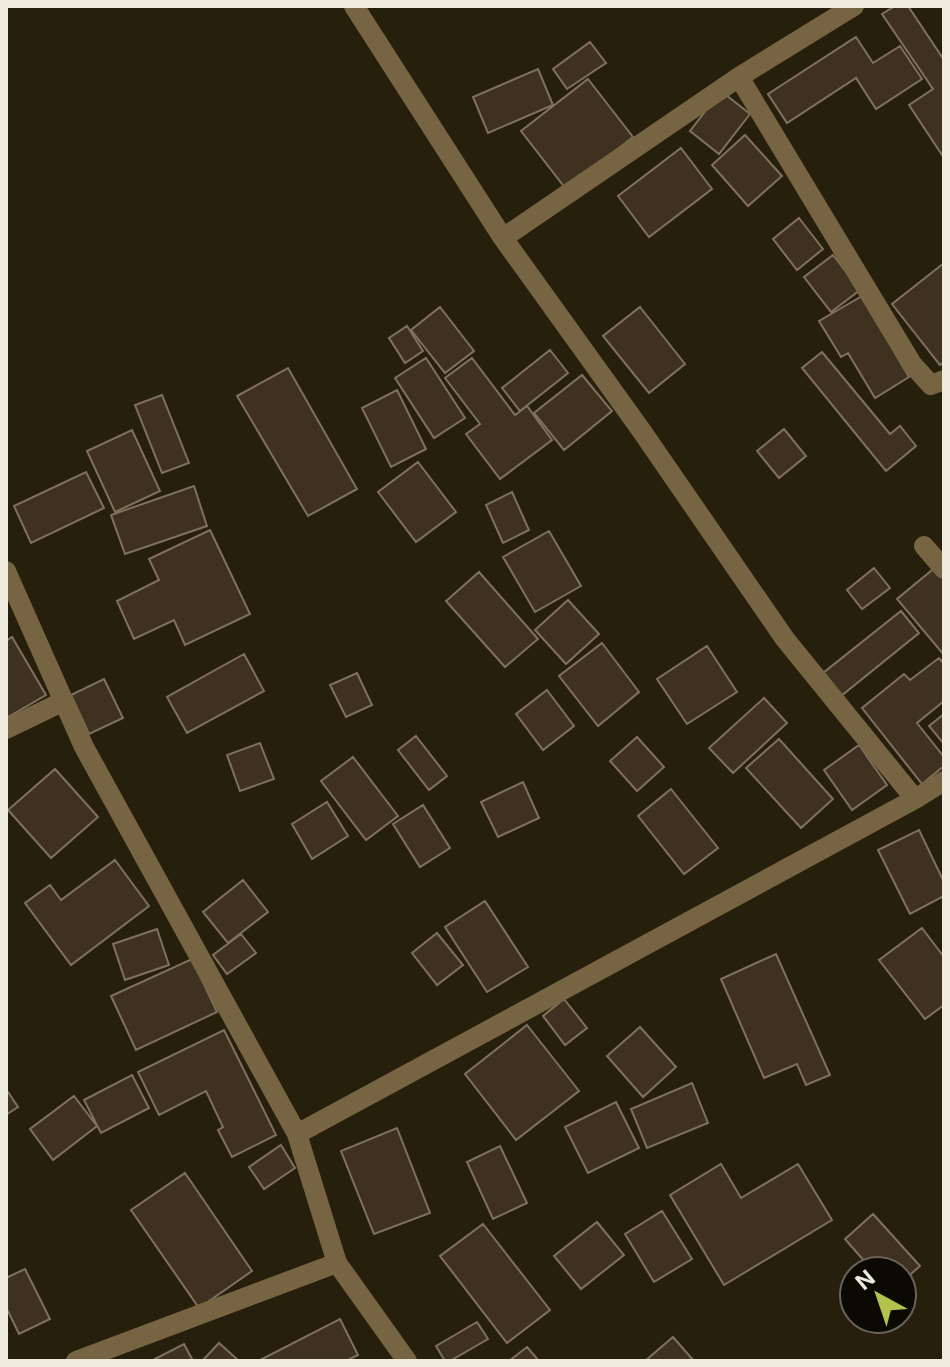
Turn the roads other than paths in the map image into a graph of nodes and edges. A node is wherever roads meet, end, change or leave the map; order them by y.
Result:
1 (354, 6) edge
2 (854, 6) edge
3 (739, 77) junction
4 (503, 238) junction
5 (944, 380) edge
6 (924, 546) dead end
7 (944, 569) edge
8 (6, 571) edge
9 (64, 701) junction
10 (6, 729) edge
11 (944, 781) edge
12 (915, 799) junction
13 (297, 1134) junction
14 (337, 1263) junction
15 (76, 1361) edge
16 (407, 1361) edge

1 - 4 street
2 - 3 street
3 - 4 street
3 - 5 street
4 - 12 street
6 - 7 street
8 - 9 street
9 - 10 street
9 - 13 street
11 - 12 street
12 - 13 street
13 - 14 street
14 - 15 street
14 - 16 street

